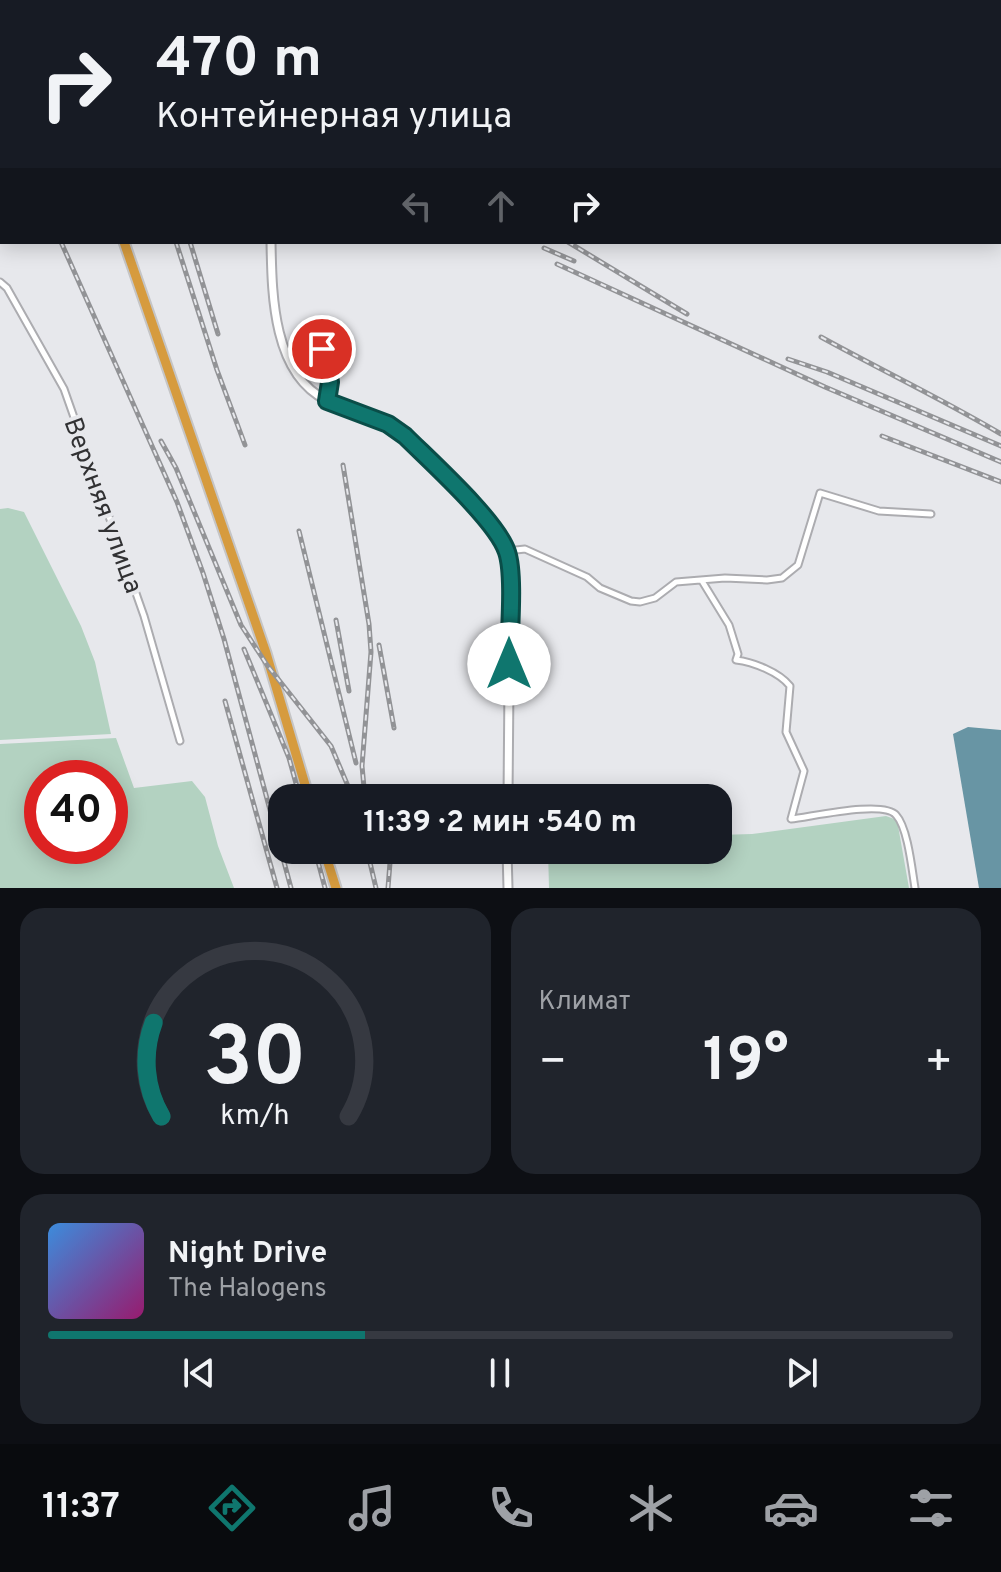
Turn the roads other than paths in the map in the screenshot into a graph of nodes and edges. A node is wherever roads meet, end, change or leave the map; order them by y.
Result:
1 (125, 244) edge
2 (271, 244) edge
3 (0, 282) edge
4 (312, 323) dead end
5 (327, 401) junction
6 (931, 514) dead end
7 (507, 551) junction
8 (701, 580) junction
9 (180, 741) dead end
10 (305, 784) edge
11 (508, 784) edge
12 (328, 864) edge
13 (507, 864) edge
14 (336, 888) edge
15 (508, 888) edge
16 (915, 888) edge

1 - 10 highway
2 - 5 street
3 - 9 street, Верхняя улица
4 - 5 street
5 - 7 street
6 - 8 street
7 - 8 street
7 - 11 street
8 - 16 street
12 - 14 highway
13 - 15 street

